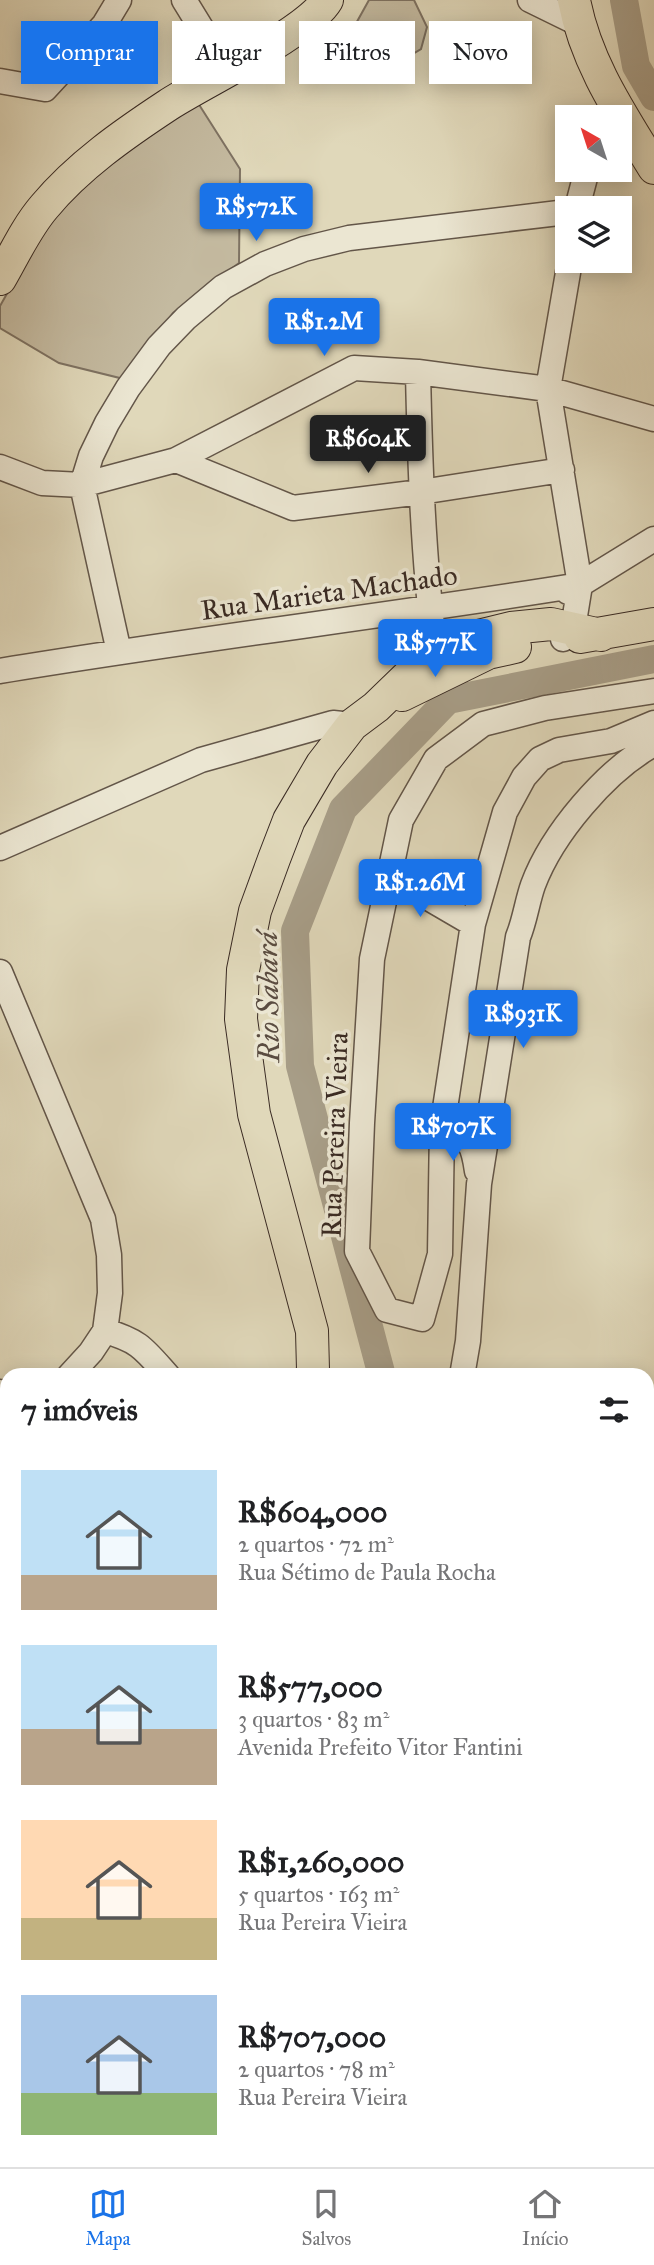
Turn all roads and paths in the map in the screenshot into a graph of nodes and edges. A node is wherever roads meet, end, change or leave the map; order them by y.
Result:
1 (120, 0) edge
2 (184, 0) edge
3 (327, 0) edge
4 (530, 0) edge
5 (576, 12) edge
6 (197, 21) edge
7 (285, 35) edge
8 (0, 81) edge
9 (203, 84) edge
10 (604, 105) edge
11 (632, 140) edge
12 (654, 168) edge
13 (555, 213) edge
14 (568, 273) edge
15 (0, 279) edge
16 (418, 372) junction
17 (548, 389) junction
18 (654, 419) edge
19 (176, 460) junction
20 (0, 467) edge
21 (562, 470) junction
22 (82, 485) junction
23 (421, 492) junction
24 (654, 540) edge
25 (580, 585) junction
26 (430, 609) junction
27 (654, 624) edge
28 (511, 628) junction
29 (579, 634) junction
30 (119, 652) junction
31 (449, 657) junction
32 (0, 671) edge
33 (654, 691) edge
34 (364, 716) junction
35 (654, 723) edge
36 (654, 744) edge
37 (0, 848) edge
38 (389, 875) junction
39 (473, 924) junction
40 (0, 972) edge
41 (442, 1128) junction
42 (479, 1184) junction
43 (104, 1331) junction
44 (77, 1368) edge
45 (161, 1368) edge
46 (313, 1368) edge
47 (463, 1368) edge

1 - 8 street
2 - 6 street
3 - 7 main road
4 - 5 street
5 - 10 main road
9 - 15 main road
11 - 12 main road
13 - 22 street
14 - 17 street
16 - 17 street
16 - 19 street
16 - 23 street
17 - 18 street
17 - 21 street
19 - 22 street
19 - 23 street
20 - 22 street
21 - 23 street
21 - 25 street
22 - 30 street
23 - 26 street
24 - 25 street, Rua Marieta Machado
25 - 26 street, Rua Marieta Machado
25 - 28 street
25 - 29 street
26 - 30 street, Rua Marieta Machado
26 - 31 street
27 - 29 main road
28 - 29 main road
28 - 31 main road
29 - 31 main road
30 - 32 street, Rua Marieta Machado
31 - 34 main road
33 - 38 street, Rua Pereira Vieira
34 - 37 street
34 - 46 main road
35 - 39 street, Rua Pereira Vieira
36 - 42 street
38 - 39 street
38 - 41 street, Rua Pereira Vieira
39 - 41 street, Rua Pereira Vieira
40 - 43 street
41 - 42 street
42 - 47 street
43 - 44 street
43 - 45 street

